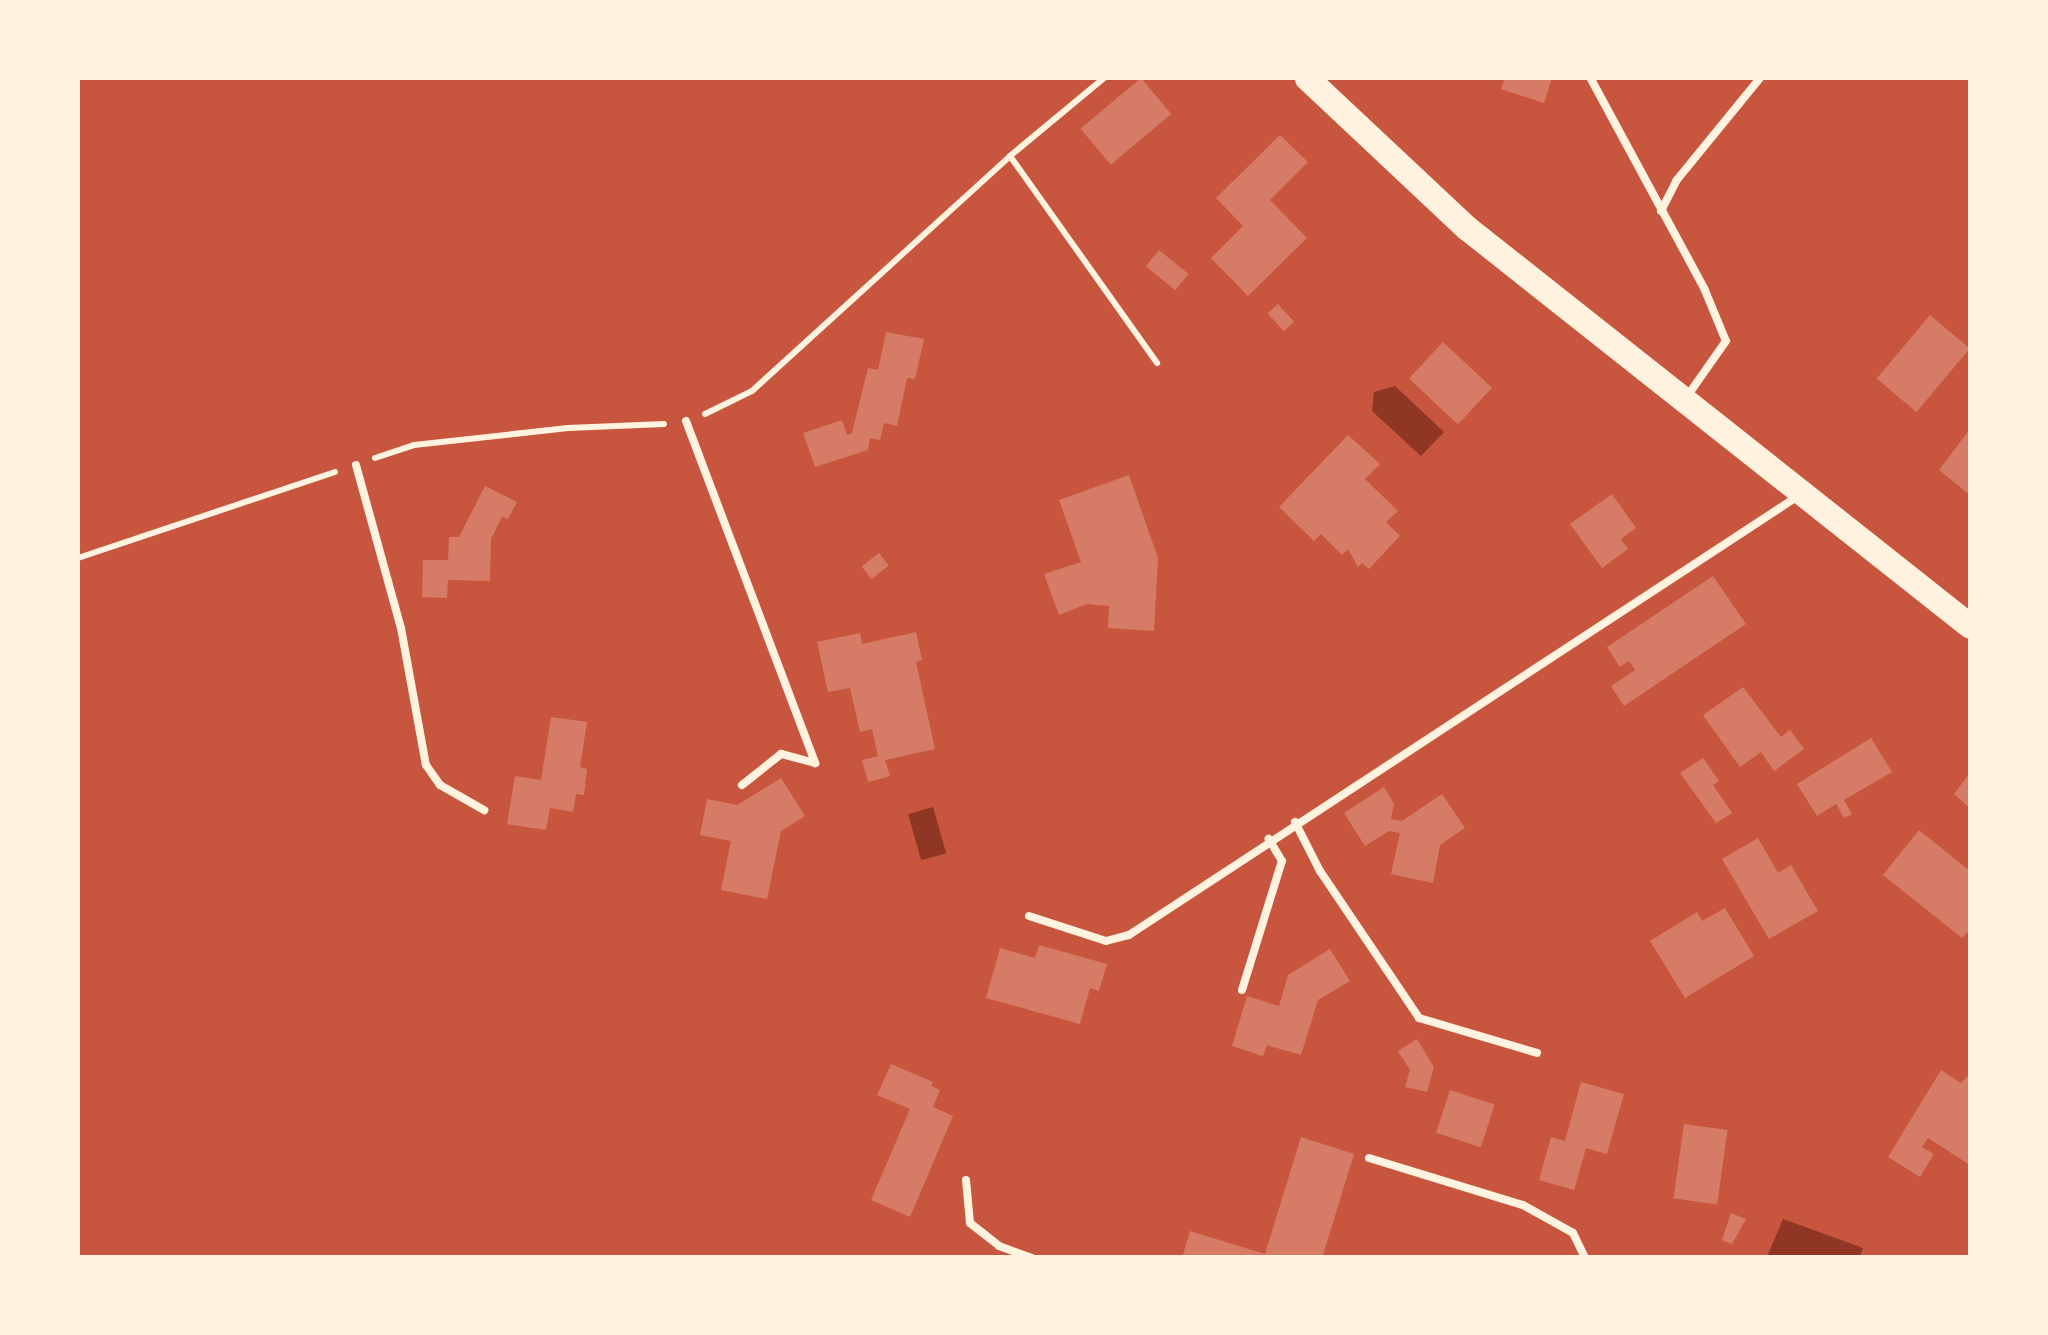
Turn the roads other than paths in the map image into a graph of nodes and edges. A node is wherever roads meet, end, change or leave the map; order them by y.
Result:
1 (1307, 78) edge
2 (1760, 78) edge
3 (1590, 79) edge
4 (1661, 211) junction
5 (1683, 402) junction
6 (686, 421) road end
7 (356, 465) road end
8 (1801, 494) junction
9 (1970, 626) edge
10 (742, 785) dead end
11 (484, 810) dead end
12 (1295, 822) junction
13 (1270, 839) junction
14 (1028, 916) dead end
15 (1242, 990) dead end
16 (1537, 1053) dead end
17 (1369, 1158) dead end
18 (966, 1180) dead end
19 (1032, 1258) edge
20 (1585, 1258) edge

1 - 5 main road
2 - 4 lane
3 - 4 lane
4 - 5 lane
5 - 8 main road
6 - 10 lane
7 - 11 lane
8 - 9 main road
8 - 12 lane
12 - 13 lane
12 - 16 lane
13 - 14 lane
13 - 15 lane
17 - 20 lane
18 - 19 lane

